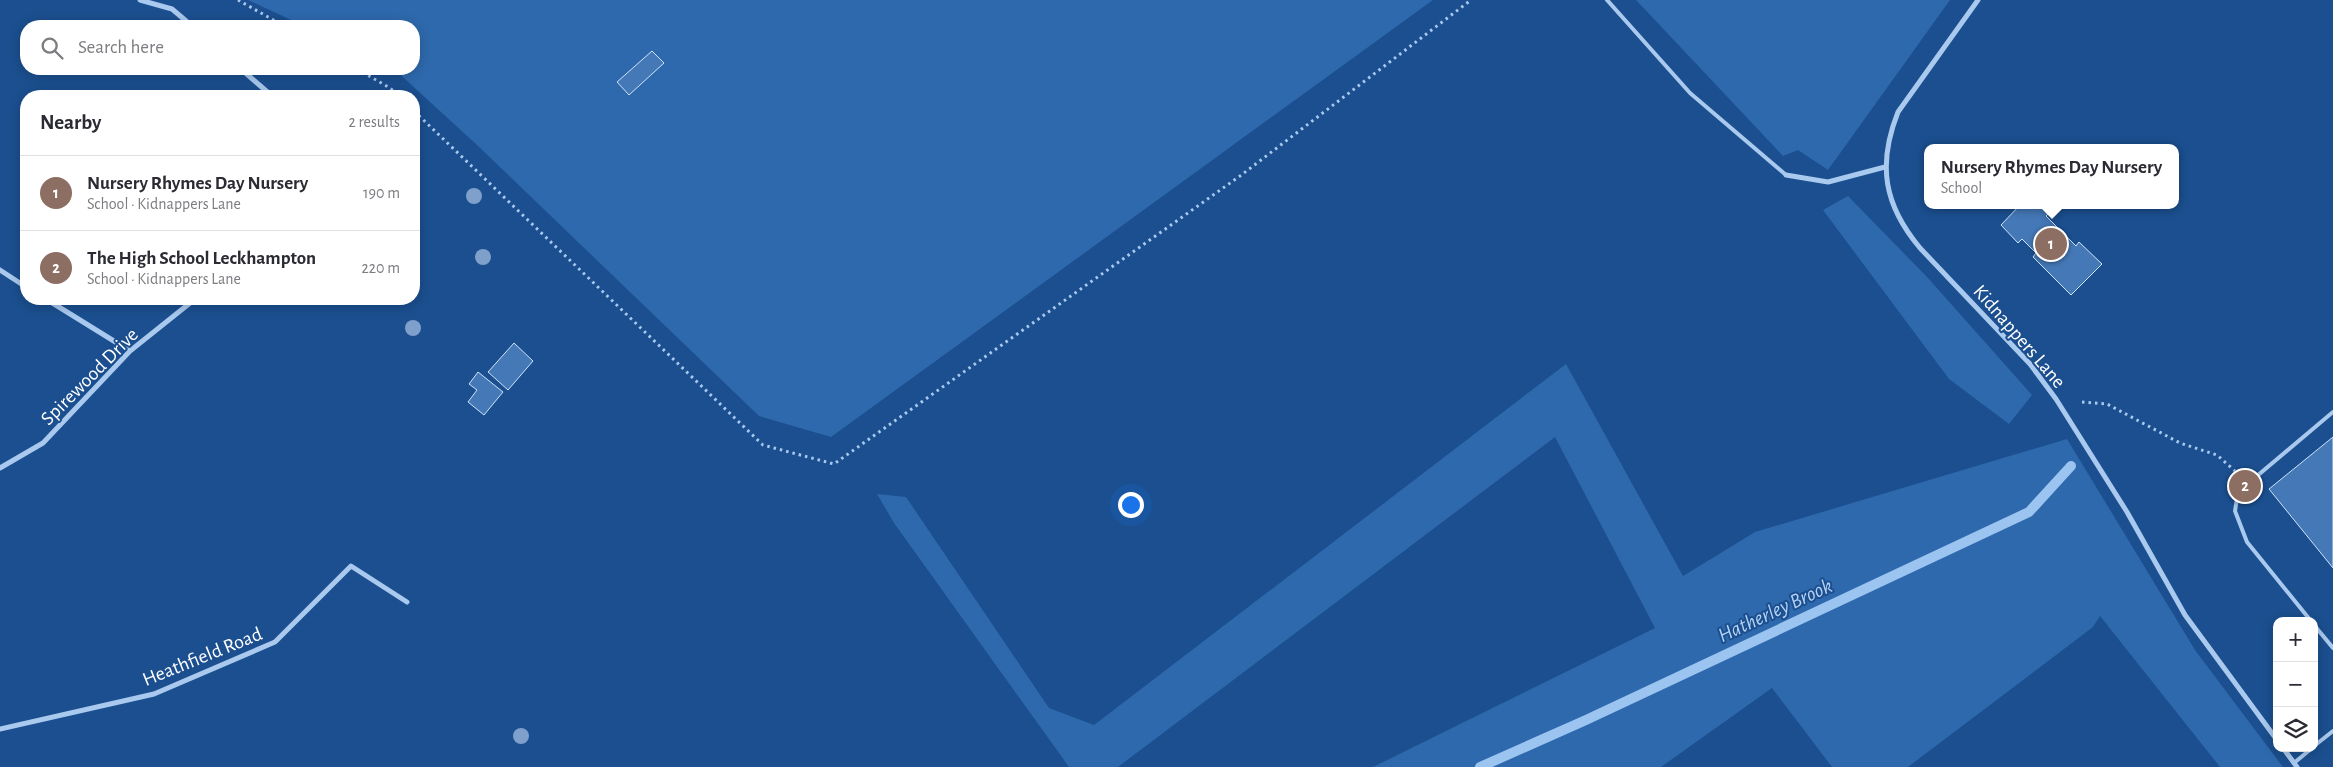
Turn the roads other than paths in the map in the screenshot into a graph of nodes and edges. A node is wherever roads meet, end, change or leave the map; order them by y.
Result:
1 (140, 0) edge
2 (1607, 0) edge
3 (1978, 0) edge
4 (185, 20) edge
5 (248, 75) edge
6 (265, 90) edge
7 (1885, 167) junction
8 (1786, 175) joint
9 (0, 270) edge
10 (20, 283) edge
11 (56, 305) edge
12 (188, 305) edge
13 (130, 351) junction
14 (2333, 412) edge
15 (0, 468) edge
16 (407, 602) dead end
17 (2308, 617) edge
18 (2318, 630) edge
19 (2333, 648) edge
20 (0, 729) edge
21 (2333, 731) edge
22 (2273, 735) edge
23 (2318, 743) edge
24 (2286, 752) edge
25 (2308, 752) edge
26 (2295, 765) edge

1 - 4 street
2 - 8 lane
3 - 7 street, Kidnappers Lane
5 - 6 street
7 - 8 street
7 - 22 street, Kidnappers Lane
9 - 10 street
11 - 13 street
12 - 13 street, Spirewood Drive
13 - 15 street, Spirewood Drive
14 - 17 lane
16 - 20 street, Heathfield Road
18 - 19 lane
21 - 23 lane
24 - 26 street
25 - 26 lane

